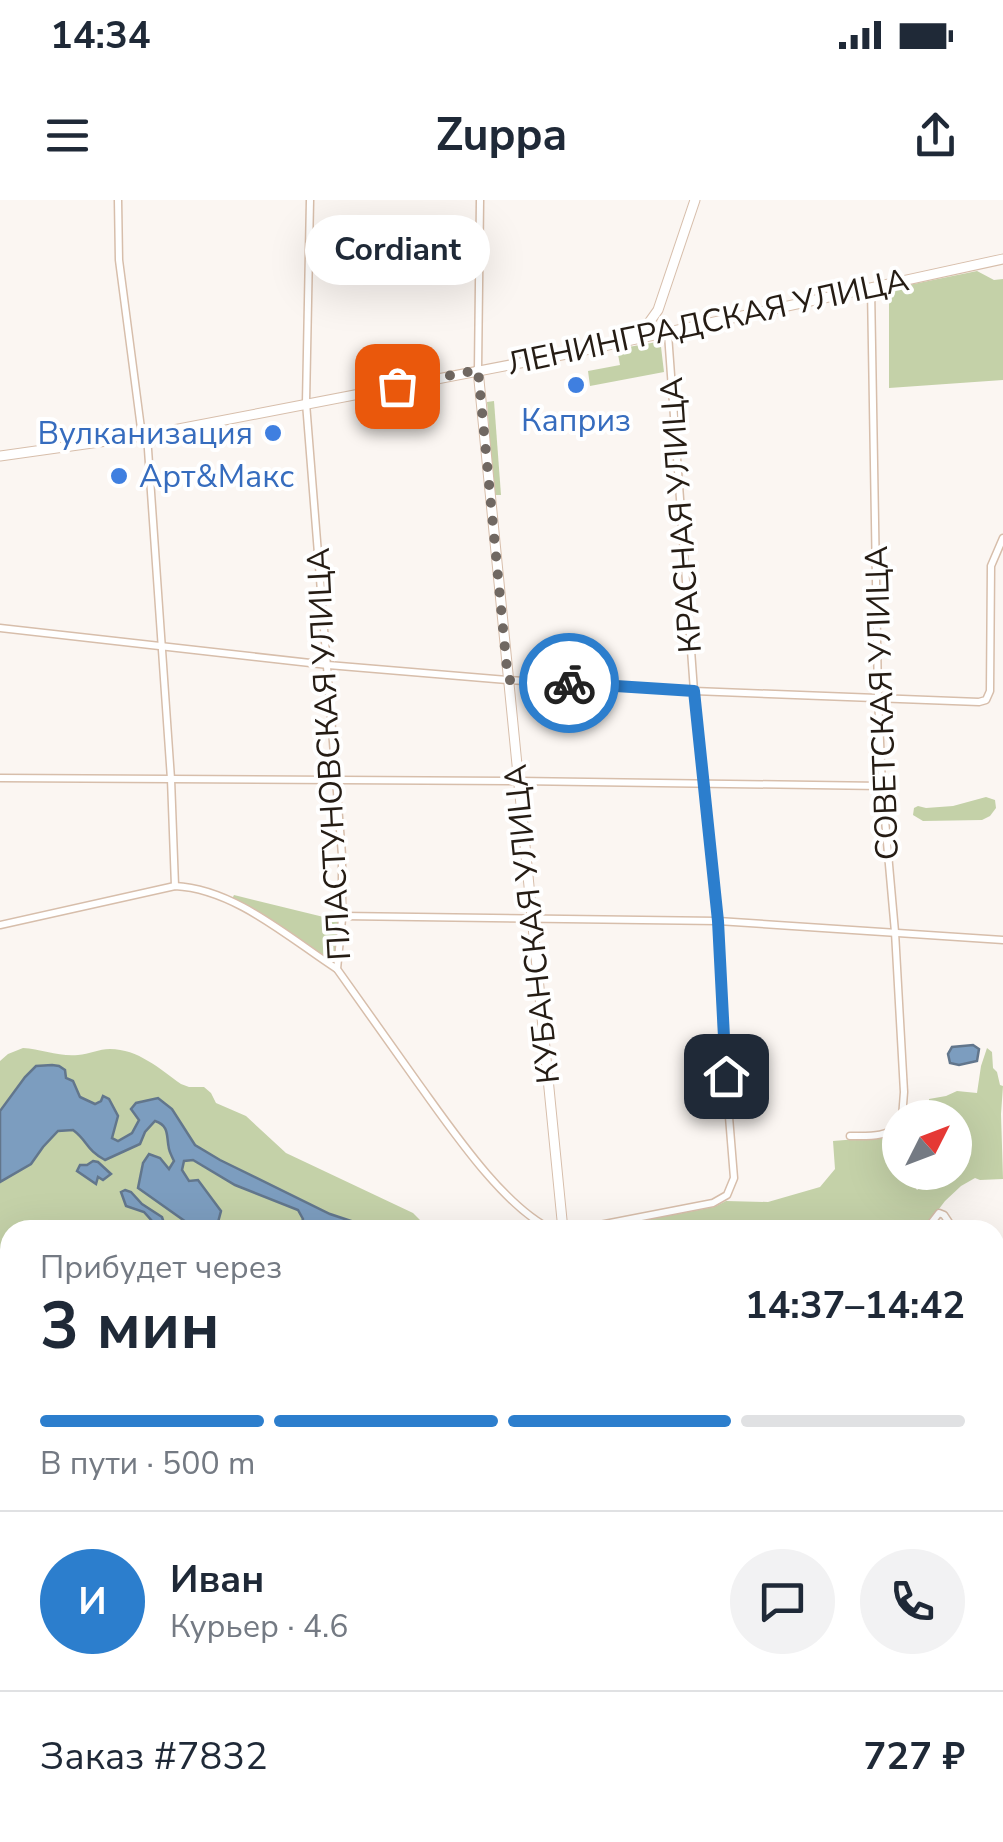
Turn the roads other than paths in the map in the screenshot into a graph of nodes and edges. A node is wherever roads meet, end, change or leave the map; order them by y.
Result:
1 (118, 200) edge
2 (310, 200) edge
3 (480, 200) edge
4 (695, 200) edge
5 (1003, 259) edge
6 (871, 288) junction
7 (658, 310) junction
8 (668, 334) junction
9 (621, 343) junction
10 (478, 370) junction
11 (306, 404) junction
12 (145, 435) junction
13 (0, 456) edge
14 (1003, 538) edge
15 (0, 628) edge
16 (161, 647) junction
17 (328, 665) junction
18 (508, 680) junction
19 (694, 691) junction
20 (878, 697) junction
21 (0, 778) edge
22 (171, 779) junction
23 (337, 780) junction
24 (518, 780) junction
25 (703, 785) junction
26 (882, 786) junction
27 (175, 886) junction
28 (342, 916) junction
29 (532, 918) junction
30 (718, 921) junction
31 (0, 924) edge
32 (894, 932) junction
33 (1003, 940) edge
34 (338, 969) junction
35 (903, 1100) edge
36 (882, 1134) edge
37 (850, 1136) dead end
38 (535, 1220) edge
39 (562, 1220) edge
40 (625, 1220) edge

1 - 12 street
2 - 11 street, ПЛАСТУНОВСКАЯ УЛИЦА
3 - 10 street, КУБАНСКАЯ УЛИЦА
4 - 7 street, КРАСНАЯ УЛИЦА
5 - 6 street, ЛЕНИНГРАДСКАЯ УЛИЦА
6 - 8 street, ЛЕНИНГРАДСКАЯ УЛИЦА
6 - 20 street, СОВЕТСКАЯ УЛИЦА
7 - 8 street
7 - 9 street, КРАСНАЯ УЛИЦА
8 - 9 street, ЛЕНИНГРАДСКАЯ УЛИЦА
8 - 19 street, КРАСНАЯ УЛИЦА
9 - 10 street, ЛЕНИНГРАДСКАЯ УЛИЦА
10 - 11 street, ЛЕНИНГРАДСКАЯ УЛИЦА
10 - 18 street, КУБАНСКАЯ УЛИЦА
11 - 12 street, ЛЕНИНГРАДСКАЯ УЛИЦА
11 - 17 street, ПЛАСТУНОВСКАЯ УЛИЦА
12 - 13 street, ЛЕНИНГРАДСКАЯ УЛИЦА
12 - 16 street
14 - 20 street
15 - 16 street
16 - 17 street
16 - 22 street
17 - 18 street
17 - 23 street, ПЛАСТУНОВСКАЯ УЛИЦА
18 - 19 street
18 - 24 street, КУБАНСКАЯ УЛИЦА
19 - 20 street
19 - 25 street, КРАСНАЯ УЛИЦА
20 - 26 street, СОВЕТСКАЯ УЛИЦА
21 - 22 street
22 - 23 street
22 - 27 street
23 - 24 street
23 - 28 street, ПЛАСТУНОВСКАЯ УЛИЦА
24 - 25 street
24 - 29 street, КУБАНСКАЯ УЛИЦА
25 - 26 street
25 - 30 street, КРАСНАЯ УЛИЦА
26 - 32 street, СОВЕТСКАЯ УЛИЦА
27 - 31 street
27 - 34 street
28 - 29 street
28 - 34 street, ПЛАСТУНОВСКАЯ УЛИЦА
29 - 30 street
29 - 39 street, КУБАНСКАЯ УЛИЦА
30 - 32 street
30 - 40 street, КРАСНАЯ УЛИЦА
32 - 33 street
32 - 35 street, СОВЕТСКАЯ УЛИЦА
34 - 38 street, ПЛАСТУНОВСКАЯ УЛИЦА
36 - 37 street, СОВЕТСКАЯ УЛИЦА

